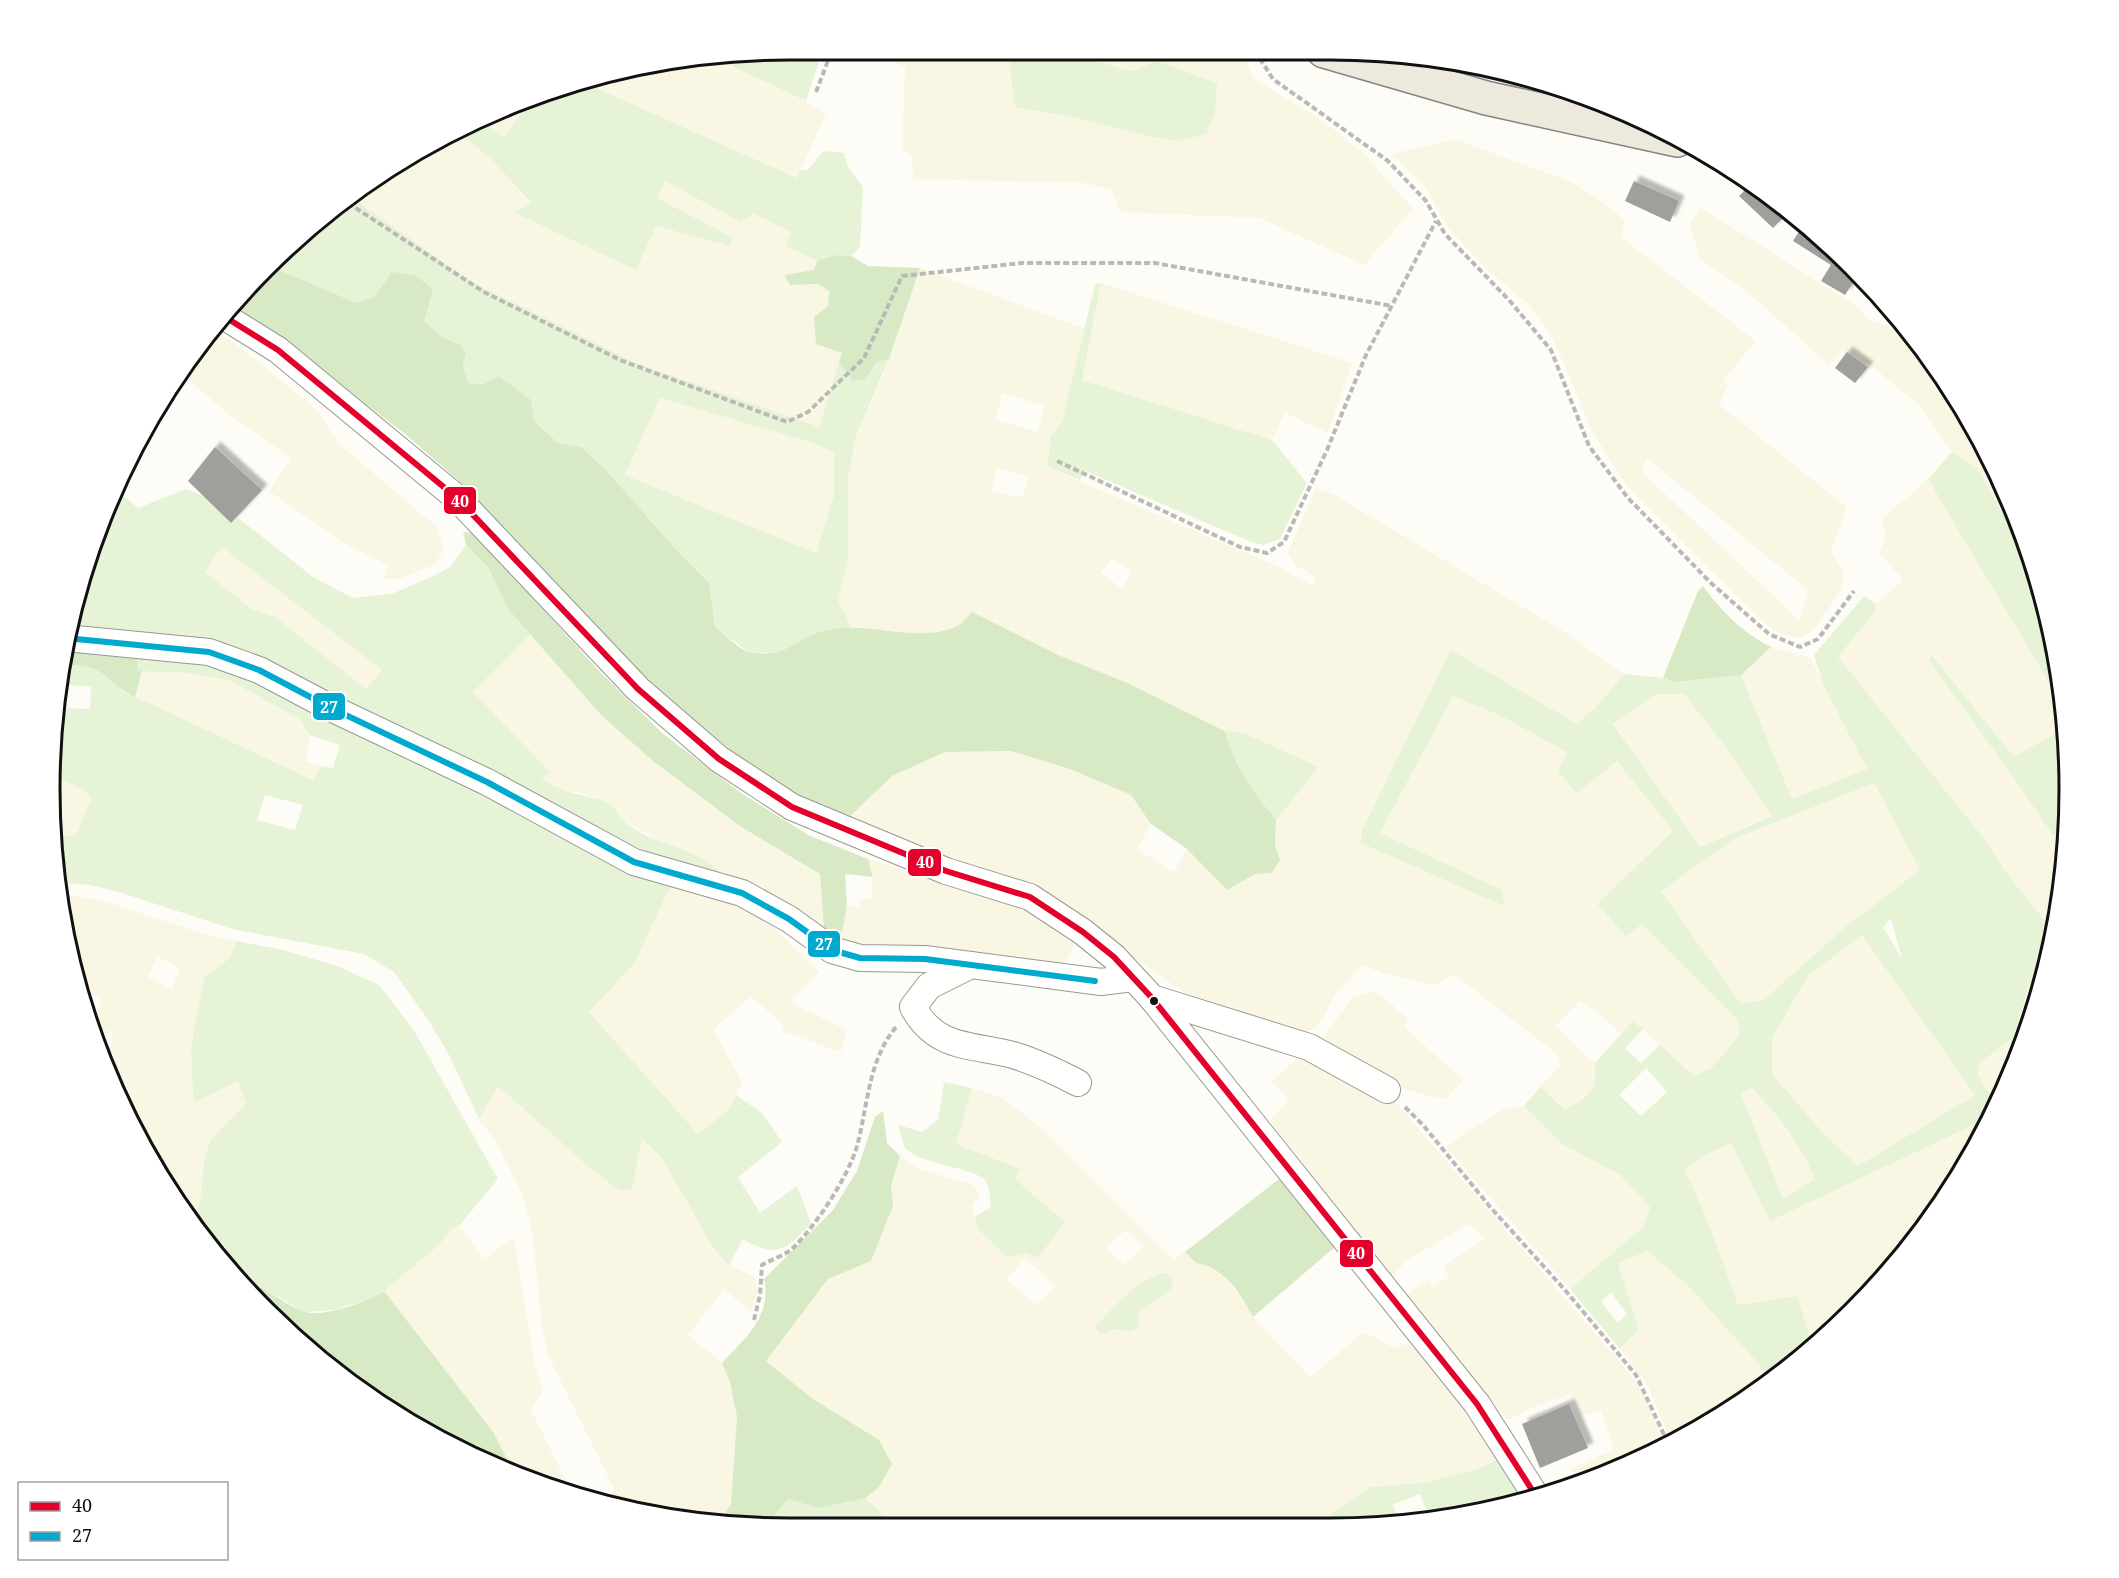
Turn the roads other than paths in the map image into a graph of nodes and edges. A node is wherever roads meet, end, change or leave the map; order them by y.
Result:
1 (1359, 61) edge
2 (1650, 134) edge
3 (231, 321) edge
4 (76, 639) edge
5 (971, 965) junction
6 (1133, 978) junction
7 (1152, 998) junction
8 (1078, 1083) dead end
9 (1387, 1090) road end
10 (1532, 1489) edge

1 - 2 main road
3 - 6 street
4 - 5 street
5 - 6 street
5 - 8 street
6 - 7 street
7 - 9 street
7 - 10 street

